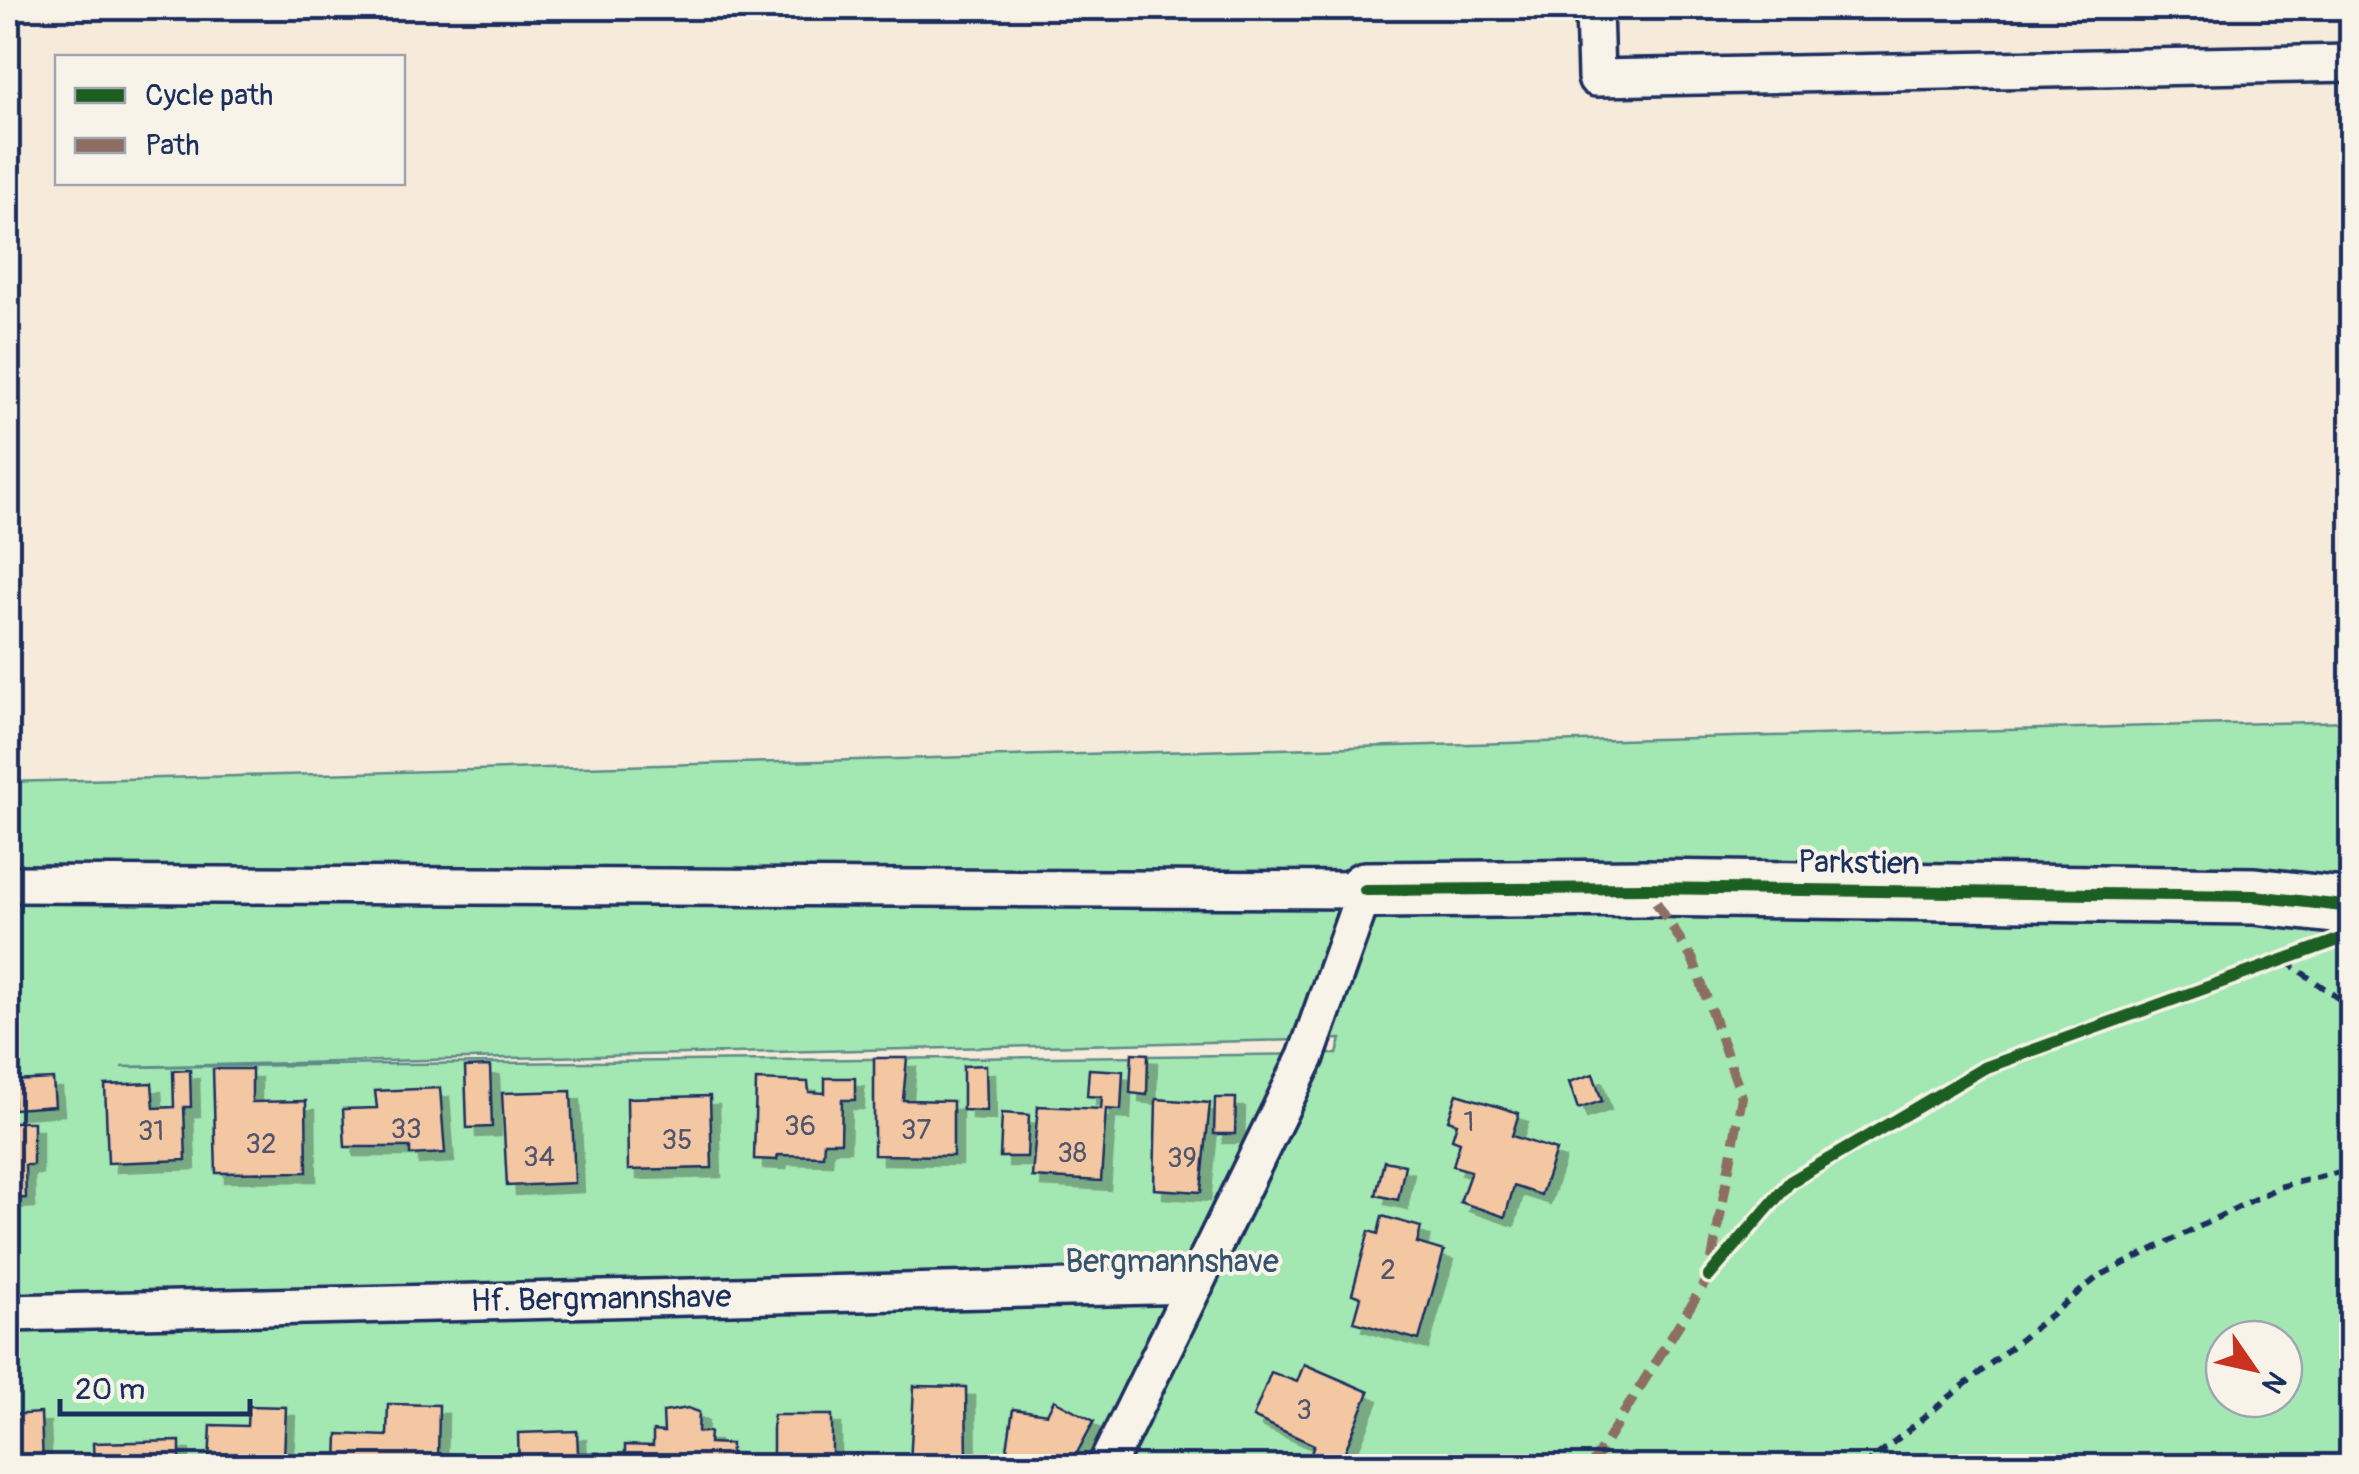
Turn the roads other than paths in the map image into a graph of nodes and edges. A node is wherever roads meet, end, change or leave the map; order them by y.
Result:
1 (1594, 8) edge
2 (2352, 62) edge
3 (8, 884) edge
4 (1365, 890) junction
5 (2352, 907) edge
6 (1195, 1285) junction
7 (8, 1313) edge
8 (1106, 1466) edge

1 - 2 lane
3 - 4 lane
4 - 5 street, Parkstien
4 - 6 lane
6 - 7 lane, Hf. Bergmannshave
6 - 8 lane

